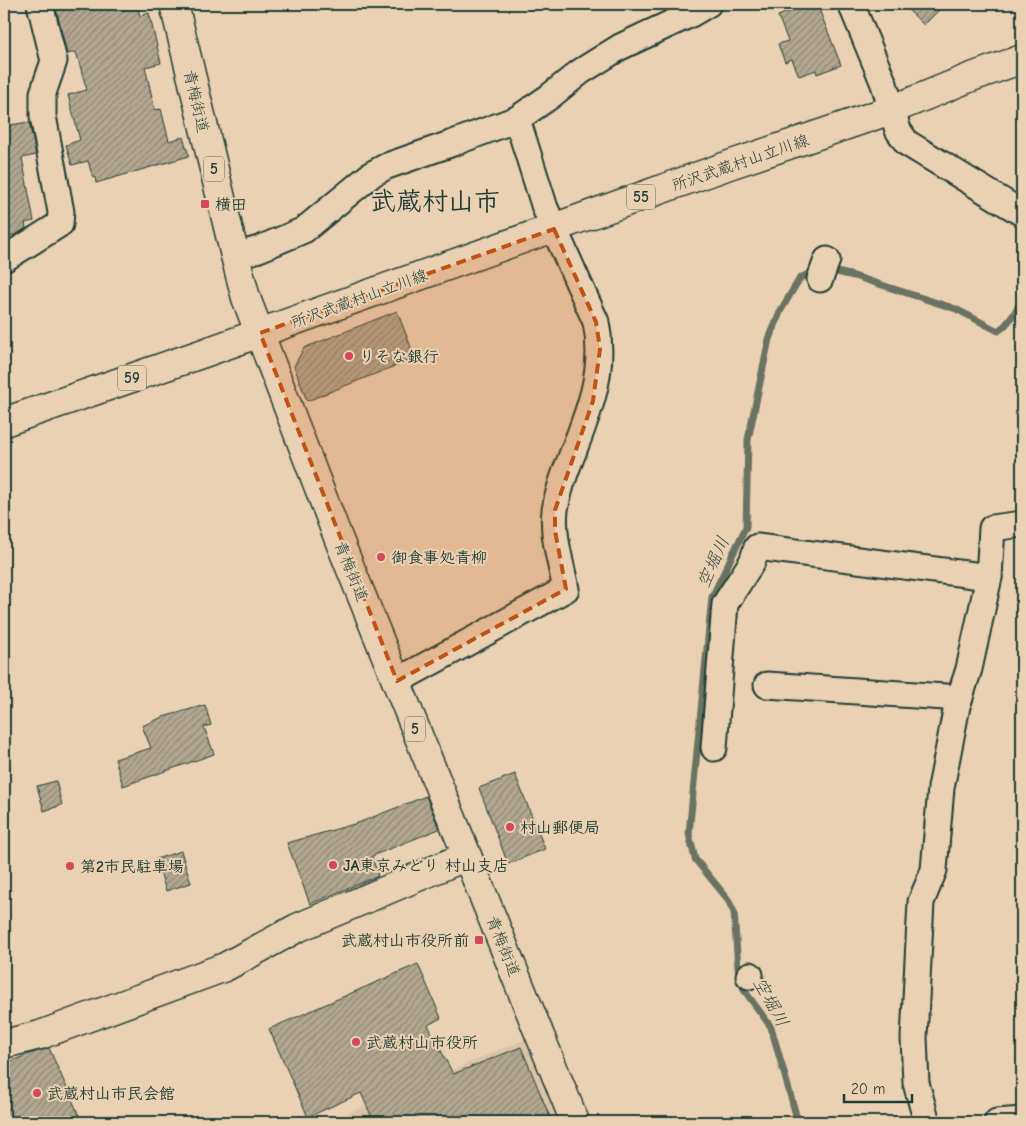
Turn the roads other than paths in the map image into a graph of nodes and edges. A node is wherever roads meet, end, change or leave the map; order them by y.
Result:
1 (40, 4) edge
2 (174, 4) edge
3 (708, 4) edge
4 (851, 4) edge
5 (1022, 60) edge
6 (891, 110) junction
7 (517, 119) junction
8 (1022, 212) edge
9 (554, 229) junction
10 (235, 256) junction
11 (4, 260) edge
12 (260, 333) junction
13 (4, 422) edge
14 (1022, 524) edge
15 (989, 577) junction
16 (397, 681) junction
17 (767, 685) dead end
18 (960, 698) junction
19 (714, 748) dead end
20 (467, 856) junction
21 (4, 1044) edge
22 (1022, 1120) edge
23 (575, 1122) edge
24 (927, 1122) edge
25 (998, 1122) edge

1 - 11 street
2 - 10 main road, 青梅街道 / 5
3 - 7 street
4 - 6 street
5 - 6 main road, 所沢武蔵村山立川線 / 55
6 - 8 street
6 - 9 main road, 所沢武蔵村山立川線 / 55
7 - 9 street
7 - 10 street
9 - 12 main road, 所沢武蔵村山立川線 / 55
9 - 16 street
10 - 12 main road, 青梅街道 / 5
12 - 13 main road, 59
12 - 16 main road, 青梅街道 / 5
14 - 15 street
15 - 18 street
15 - 19 street
16 - 20 main road, 青梅街道 / 5
17 - 18 street
18 - 24 street
20 - 21 main road
20 - 23 main road, 青梅街道 / 5
22 - 25 street

